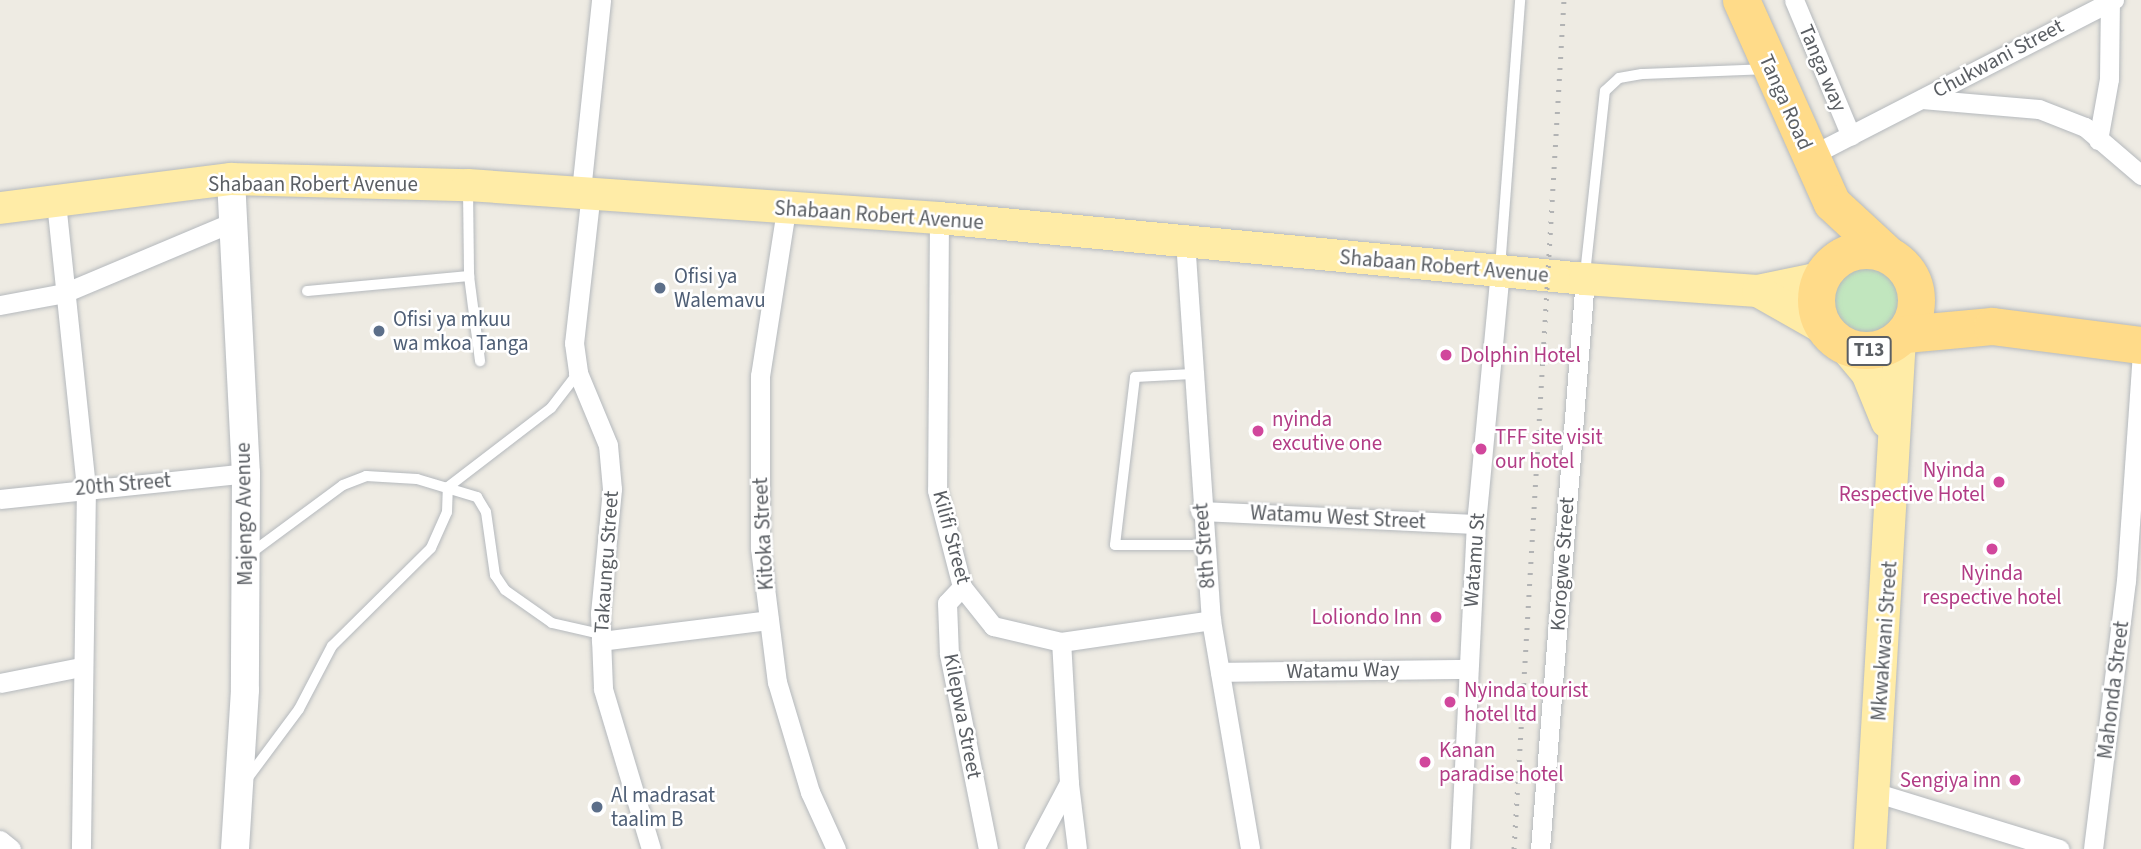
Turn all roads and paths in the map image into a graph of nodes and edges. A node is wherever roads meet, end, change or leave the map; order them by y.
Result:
1 (601, 0) edge
2 (1520, 0) edge
3 (1741, 0) edge
4 (1794, 0) edge
5 (2112, 1) edge
6 (1771, 68) junction
7 (1922, 99) junction
8 (1851, 136) junction
9 (2098, 140) junction
10 (1810, 156) junction
11 (2141, 175) edge
12 (231, 179) junction
13 (468, 184) junction
14 (586, 192) junction
15 (56, 202) junction
16 (1832, 203) junction
17 (0, 208) edge
18 (786, 209) junction
19 (939, 218) junction
20 (233, 222) junction
21 (1185, 240) junction
22 (1895, 260) junction
23 (1500, 272) junction
24 (1824, 274) junction
25 (469, 276) junction
26 (1584, 279) junction
27 (1758, 290) junction
28 (307, 291) dead end
29 (64, 293) junction
30 (0, 304) edge
31 (1992, 326) junction
32 (1903, 336) junction
33 (1834, 338) junction
34 (2141, 345) edge
35 (480, 361) dead end
36 (2141, 363) edge
37 (578, 373) junction
38 (1192, 374) junction
39 (1890, 433) junction
40 (246, 473) junction
41 (86, 486) junction
42 (448, 487) junction
43 (0, 499) edge
44 (1200, 511) junction
45 (1476, 524) junction
46 (1203, 545) junction
47 (245, 558) junction
48 (2126, 581) junction
49 (962, 587) junction
50 (2141, 604) edge
51 (769, 620) junction
52 (1211, 620) junction
53 (600, 637) junction
54 (1061, 642) junction
55 (81, 667) junction
56 (1467, 668) junction
57 (1220, 672) junction
58 (0, 683) edge
59 (1069, 783) junction
60 (238, 791) junction
61 (1874, 792) junction
62 (0, 840) edge
63 (10, 849) edge
64 (82, 849) edge
65 (235, 849) edge
66 (651, 849) edge
67 (836, 849) edge
68 (988, 849) edge
69 (1034, 849) edge
70 (1077, 849) edge
71 (1250, 849) edge
72 (1460, 849) edge
73 (1540, 849) edge
74 (1870, 849) edge
75 (2059, 849) edge
76 (2094, 849) edge

1 - 14 street, Takaungu Street
2 - 23 lane
3 - 6 highway, Tanga Road / T13
4 - 8 street, Tanga way
5 - 7 street, Chukwani Street
5 - 9 street
6 - 10 highway, Tanga Road / T13
6 - 26 lane
7 - 8 street, Chukwani Street
7 - 9 street
8 - 10 street, Chukwani Street
9 - 11 street
10 - 16 highway, Tanga Road / T13
12 - 13 main road, Shabaan Robert Avenue
12 - 15 main road, Shabaan Robert Avenue
12 - 20 street, Majengo Avenue
13 - 14 main road, Shabaan Robert Avenue
13 - 25 lane
14 - 18 main road, Shabaan Robert Avenue
14 - 37 street, Takaungu Street
15 - 17 main road, Shabaan Robert Avenue
15 - 29 street
16 - 22 highway, T13
16 - 24 highway, T13
18 - 19 main road, Shabaan Robert Avenue
18 - 51 street, Kitoka Street
19 - 21 main road, Shabaan Robert Avenue
19 - 49 street, Kilifi Street
20 - 29 street
20 - 40 street, Majengo Avenue
21 - 23 main road, Shabaan Robert Avenue
21 - 38 street, 8th Street
22 - 24 highway
22 - 31 highway, T13
22 - 32 highway, T13
23 - 26 main road, Shabaan Robert Avenue
23 - 45 street, Watamu St
24 - 27 main road
24 - 33 highway, T13
25 - 28 lane
25 - 35 lane
26 - 27 main road, Shabaan Robert Avenue
26 - 73 street, Korogwe Street
27 - 33 main road
29 - 30 street
29 - 41 street
31 - 32 highway, T13
31 - 34 highway, T13
32 - 33 highway, T13
32 - 39 main road
33 - 39 main road
36 - 48 street, Mahonda Street
37 - 42 lane
37 - 53 street, Takaungu Street
38 - 44 street, 8th Street
38 - 46 lane
39 - 61 main road, Mkwakwani Street
40 - 41 street, 20th Street
40 - 47 street, Majengo Avenue
41 - 43 street, 20th Street
41 - 55 street
42 - 47 lane
42 - 53 lane
42 - 60 lane
44 - 45 street, Watamu West Street
44 - 46 street, 8th Street
45 - 56 street, Watamu St
46 - 52 street, 8th Street
47 - 60 street, Majengo Avenue
48 - 50 street
48 - 76 street, Mahonda Street
49 - 54 street, Kilifi Street
49 - 68 street, Kilepwa Street
51 - 53 street
51 - 67 street, Kitoka Street
52 - 54 street, Kilifi Street
52 - 57 street, 8th Street
53 - 66 street, Takaungu Street
54 - 59 street
55 - 58 street
55 - 64 street
56 - 57 street, Watamu Way
56 - 72 street, Watamu St
57 - 71 street, 8th Street
59 - 69 street
59 - 70 street
60 - 65 street, Majengo Avenue
61 - 74 main road, Mkwakwani Street
61 - 75 street
62 - 63 street

